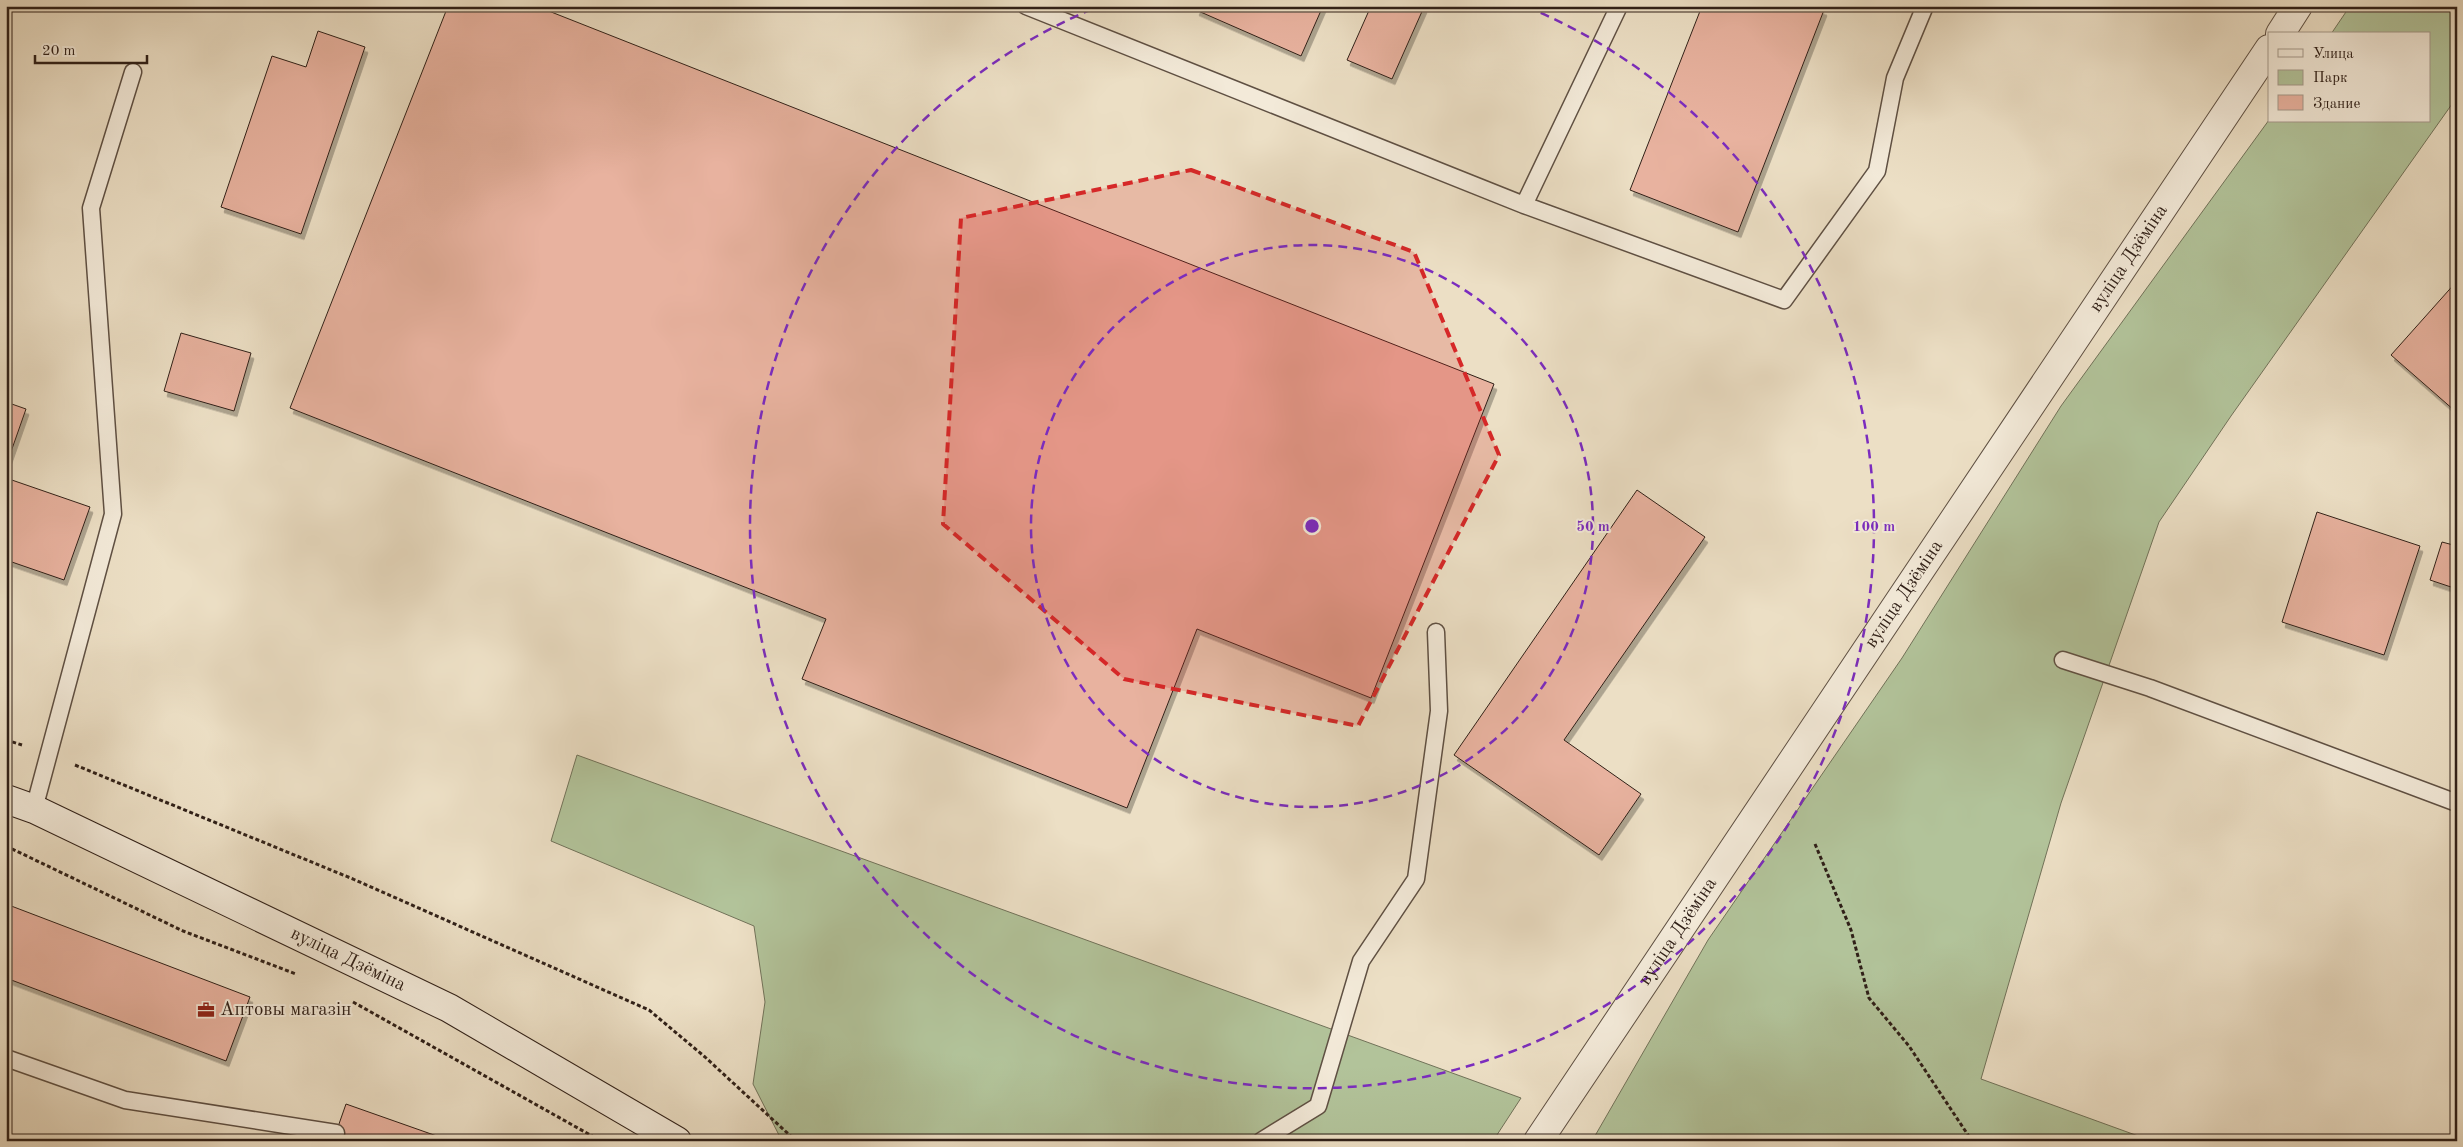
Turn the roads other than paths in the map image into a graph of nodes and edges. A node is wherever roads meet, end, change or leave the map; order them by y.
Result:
1 (1026, 6) edge
2 (1619, 6) edge
3 (1926, 6) edge
4 (2298, 6) edge
5 (2281, 32) edge
6 (2268, 50) edge
7 (133, 72) dead end
8 (1524, 205) junction
9 (1436, 632) dead end
10 (2064, 660) dead end
11 (6, 799) edge
12 (2457, 804) edge
13 (34, 809) junction
14 (6, 1058) edge
15 (336, 1133) dead end
16 (677, 1141) edge
17 (1261, 1141) edge
18 (1538, 1141) edge

1 - 8 lane
2 - 8 lane
3 - 8 lane
4 - 5 street
6 - 18 street, вуліца Дзёміна
7 - 13 lane
9 - 17 lane
10 - 12 lane
11 - 13 street, вуліца Дзёміна
13 - 16 street, вуліца Дзёміна
14 - 15 lane

